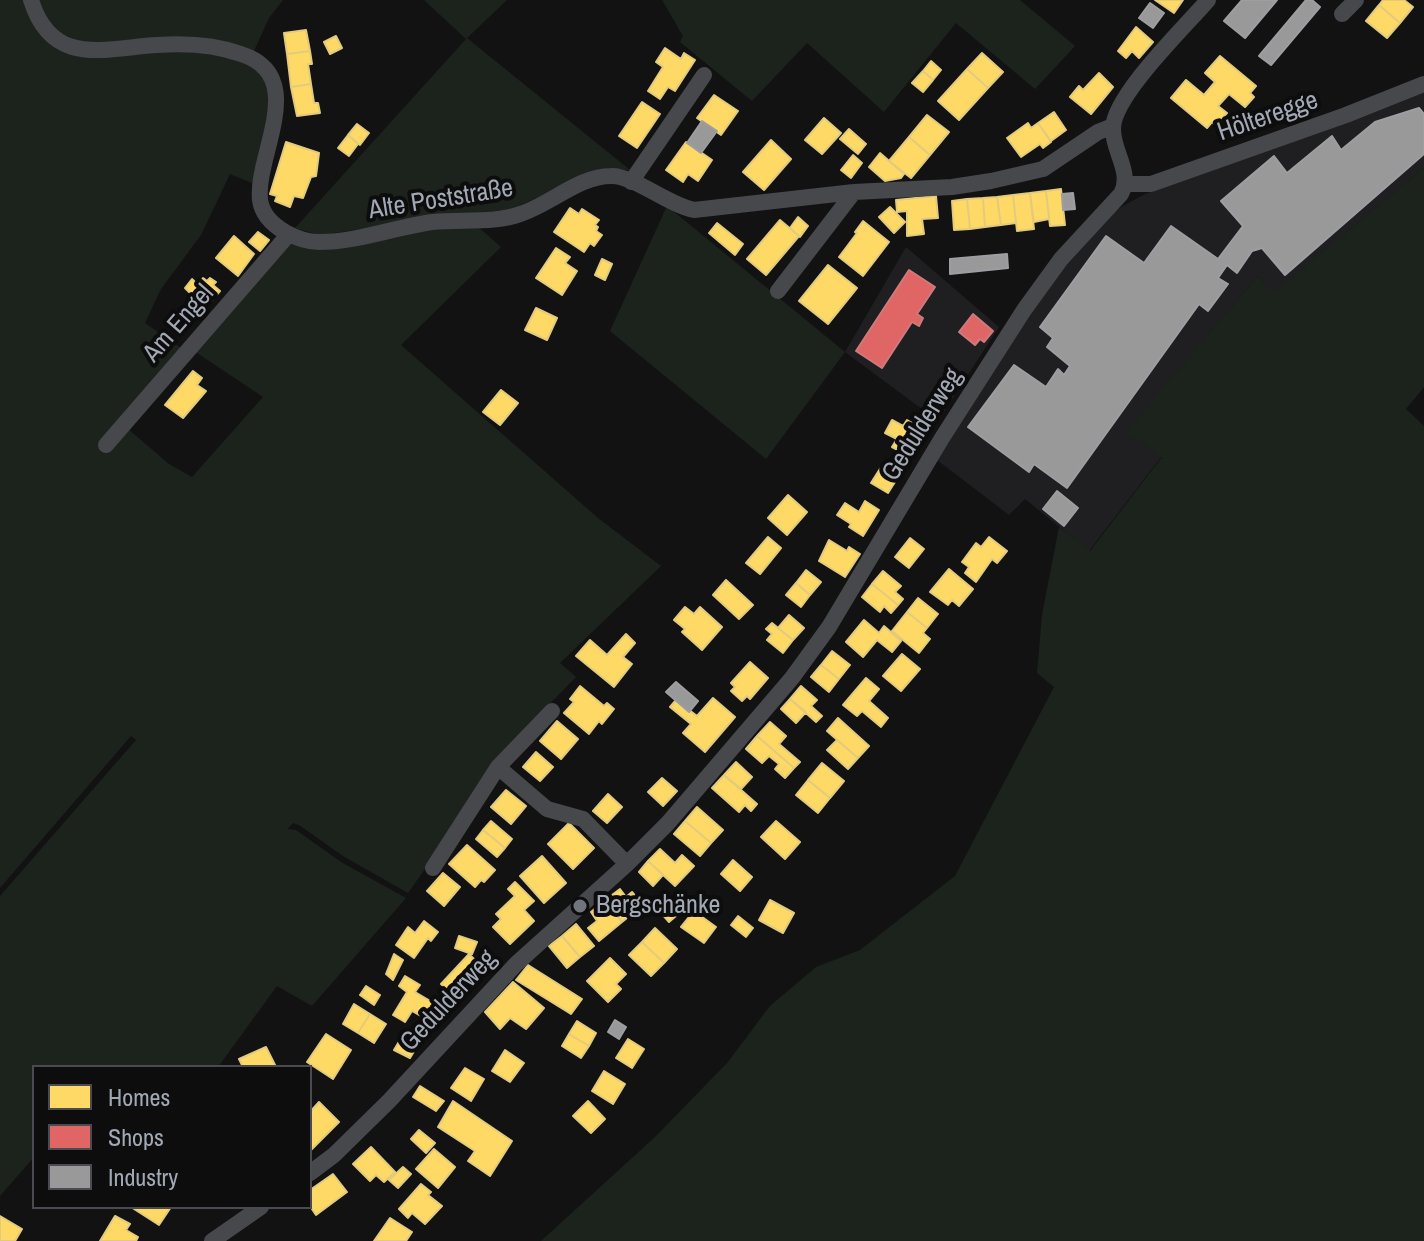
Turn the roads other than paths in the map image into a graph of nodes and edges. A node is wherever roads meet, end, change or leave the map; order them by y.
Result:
1 (31, 0) edge
2 (1208, 0) edge
3 (1356, 0) edge
4 (1342, 14) dead end
5 (704, 75) dead end
6 (1424, 84) edge
7 (1113, 126) junction
8 (631, 182) junction
9 (1126, 184) junction
10 (854, 192) junction
11 (289, 234) junction
12 (778, 291) dead end
13 (106, 445) dead end
14 (552, 711) dead end
15 (498, 767) junction
16 (627, 864) junction
17 (433, 868) dead end
18 (312, 1171) edge
19 (258, 1209) edge
20 (212, 1241) edge

1 - 11 street
2 - 7 street
3 - 4 street
5 - 8 street
6 - 9 street, Hölteregge
7 - 9 street
7 - 10 street, Alte Poststraße
8 - 10 street, Alte Poststraße
8 - 11 street, Alte Poststraße
9 - 16 street, Gedulderweg
10 - 12 street
11 - 13 street, Am Engel
14 - 15 street
15 - 16 street
15 - 17 street
16 - 18 street, Gedulderweg
19 - 20 street

